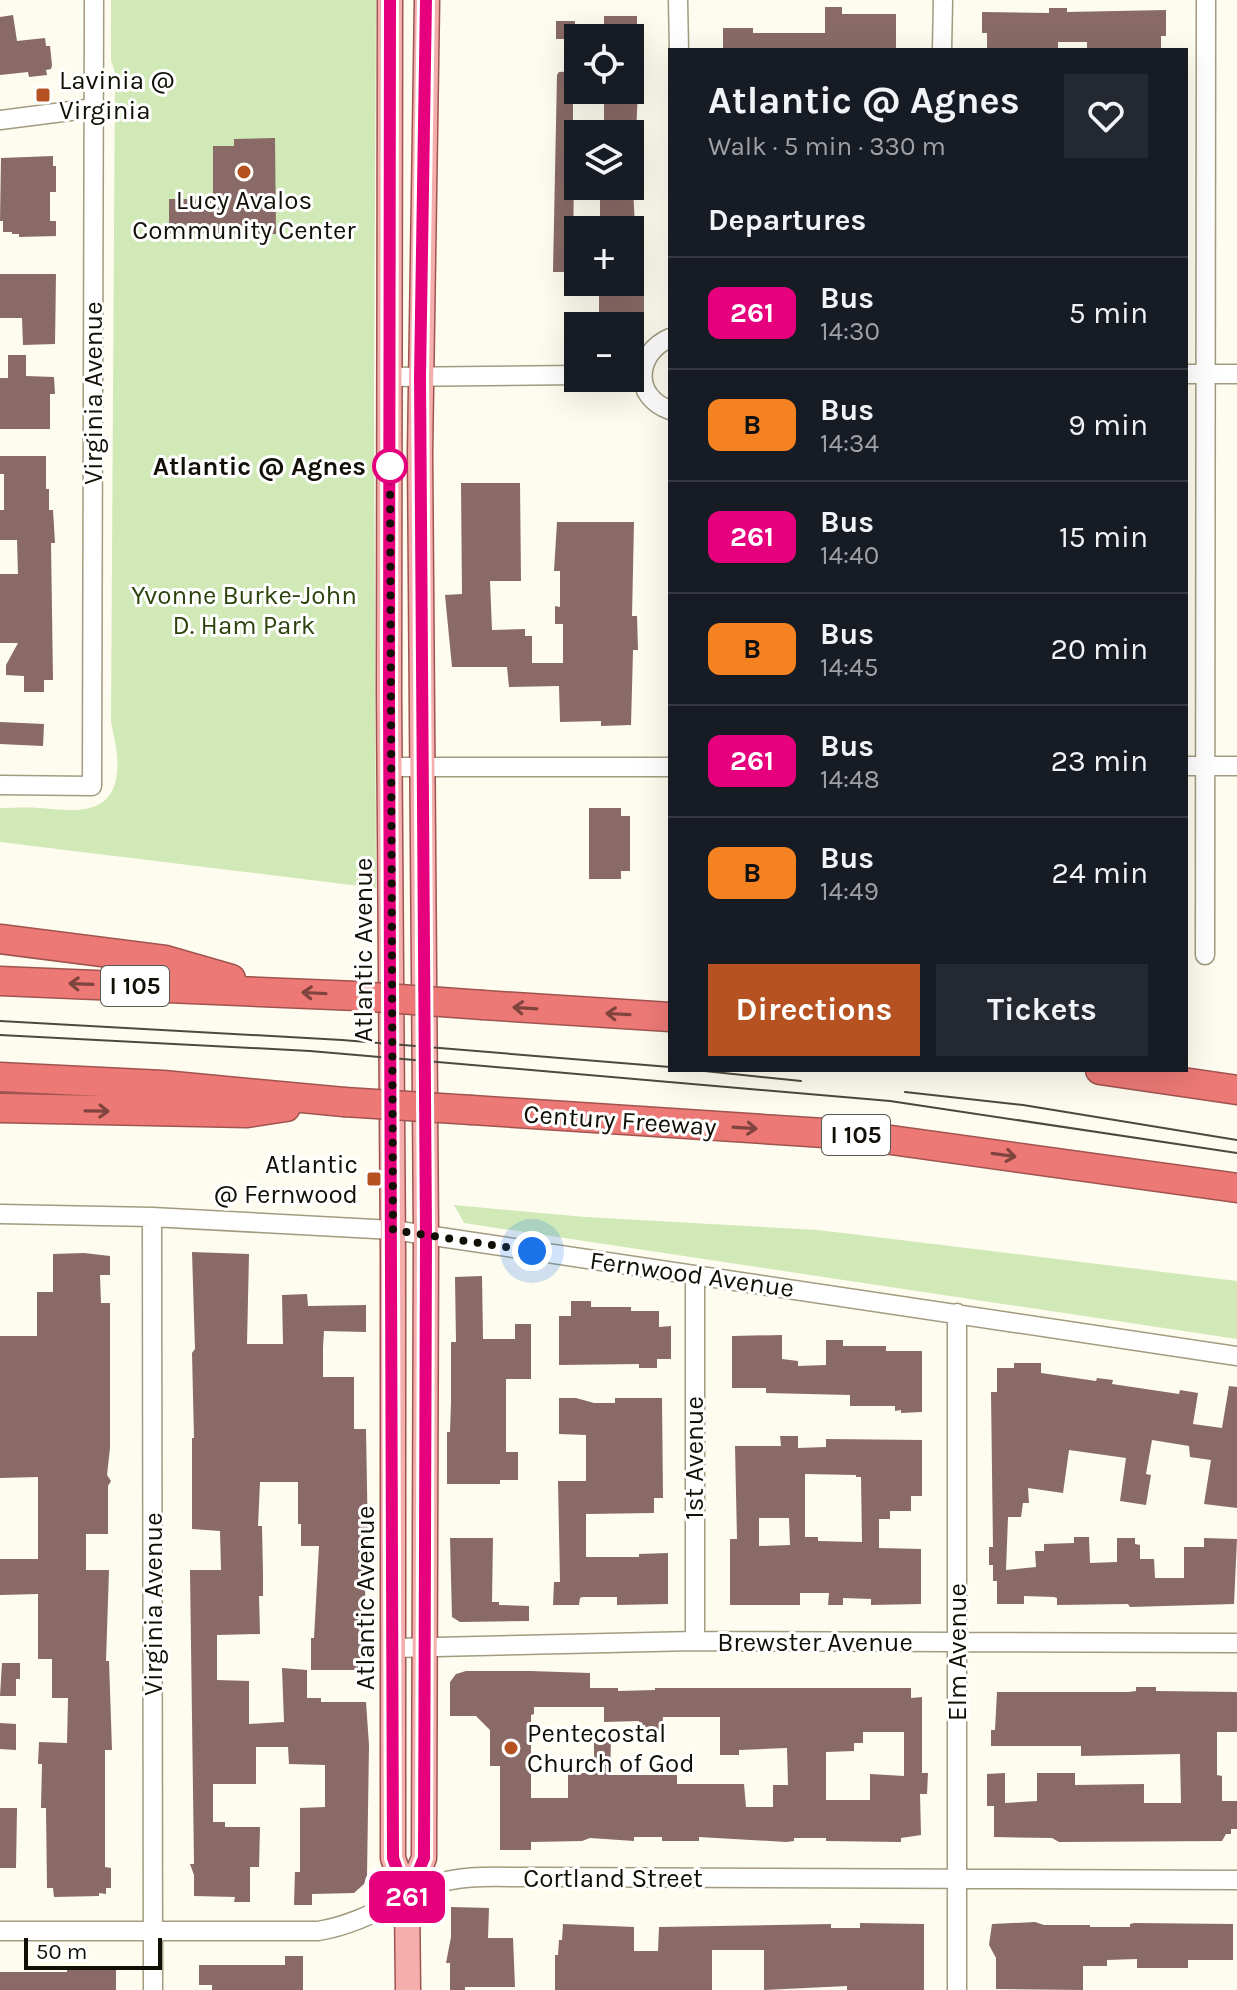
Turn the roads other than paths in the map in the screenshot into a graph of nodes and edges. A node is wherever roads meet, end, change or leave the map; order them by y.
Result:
1 (94, 0) edge
2 (390, 0) edge
3 (427, 0) edge
4 (678, 0) edge
5 (943, 0) edge
6 (1206, 0) edge
7 (679, 48) edge
8 (942, 48) edge
9 (94, 108) junction
10 (0, 120) edge
11 (668, 339) edge
12 (644, 361) edge
13 (1188, 374) edge
14 (1206, 374) junction
15 (1237, 374) edge
16 (564, 375) edge
17 (390, 377) junction
18 (420, 377) junction
19 (644, 389) edge
20 (668, 409) edge
21 (1188, 766) edge
22 (1205, 766) junction
23 (1237, 766) edge
24 (390, 767) junction
25 (421, 767) junction
26 (668, 767) edge
27 (0, 785) edge
28 (0, 939) edge
29 (1205, 955) dead end
30 (0, 981) edge
31 (270, 990) junction
32 (668, 1017) edge
33 (1114, 1072) edge
34 (0, 1077) edge
35 (1237, 1090) edge
36 (333, 1101) junction
37 (0, 1108) edge
38 (1237, 1188) edge
39 (0, 1214) edge
40 (152, 1217) junction
41 (393, 1230) junction
42 (426, 1234) junction
43 (695, 1275) junction
44 (957, 1313) junction
45 (1237, 1356) edge
46 (695, 1641) junction
47 (957, 1642) junction
48 (1237, 1643) edge
49 (394, 1648) junction
50 (425, 1648) junction
51 (957, 1880) junction
52 (1237, 1880) edge
53 (407, 1898) junction
54 (0, 1931) edge
55 (153, 1932) junction
56 (153, 1990) edge
57 (408, 1990) edge
58 (957, 1990) edge

1 - 9 street, Virginia Avenue
2 - 17 main road, Atlantic Avenue
3 - 18 main road, Atlantic Avenue
4 - 7 street
5 - 8 street
6 - 14 street
9 - 10 street
9 - 27 street, Virginia Avenue
11 - 12 street
13 - 14 street
14 - 15 street
14 - 22 street
16 - 18 street
17 - 18 street
17 - 24 main road, Atlantic Avenue
18 - 25 main road, Atlantic Avenue
19 - 20 street
21 - 22 street
22 - 23 street
22 - 29 street
24 - 25 street
24 - 41 main road, Atlantic Avenue
25 - 26 street
25 - 42 main road, Atlantic Avenue
28 - 31 highway
31 -> 30 highway, I 105
32 -> 31 highway, I 105, bridge
33 - 35 highway
34 - 36 highway, Century Freeway / I 105
37 -> 36 highway
36 -> 38 highway, Century Freeway / I 105, bridge
39 - 40 street, Fernwood Avenue
40 - 41 street, Fernwood Avenue
40 - 55 street, Virginia Avenue
41 - 42 street, Fernwood Avenue
41 - 49 main road, Atlantic Avenue
42 - 43 street, Fernwood Avenue
42 - 50 main road, Atlantic Avenue
43 - 44 street, Fernwood Avenue
43 - 46 street, 1st Avenue
44 - 45 street, Fernwood Avenue
44 - 47 street, Elm Avenue
46 - 47 street, Brewster Avenue
46 - 50 street, Brewster Avenue
47 - 48 street, Brewster Avenue
47 - 51 street, Elm Avenue
49 - 50 street, Brewster Avenue
49 - 53 main road, Atlantic Avenue
50 - 53 main road, Atlantic Avenue
51 - 52 street, Cortland Street
51 - 53 street, Cortland Street
51 - 58 street, Elm Avenue
53 - 55 street, Cortland Street
53 - 57 main road, Atlantic Avenue
54 - 55 street, Cortland Street
55 - 56 street, Virginia Avenue

